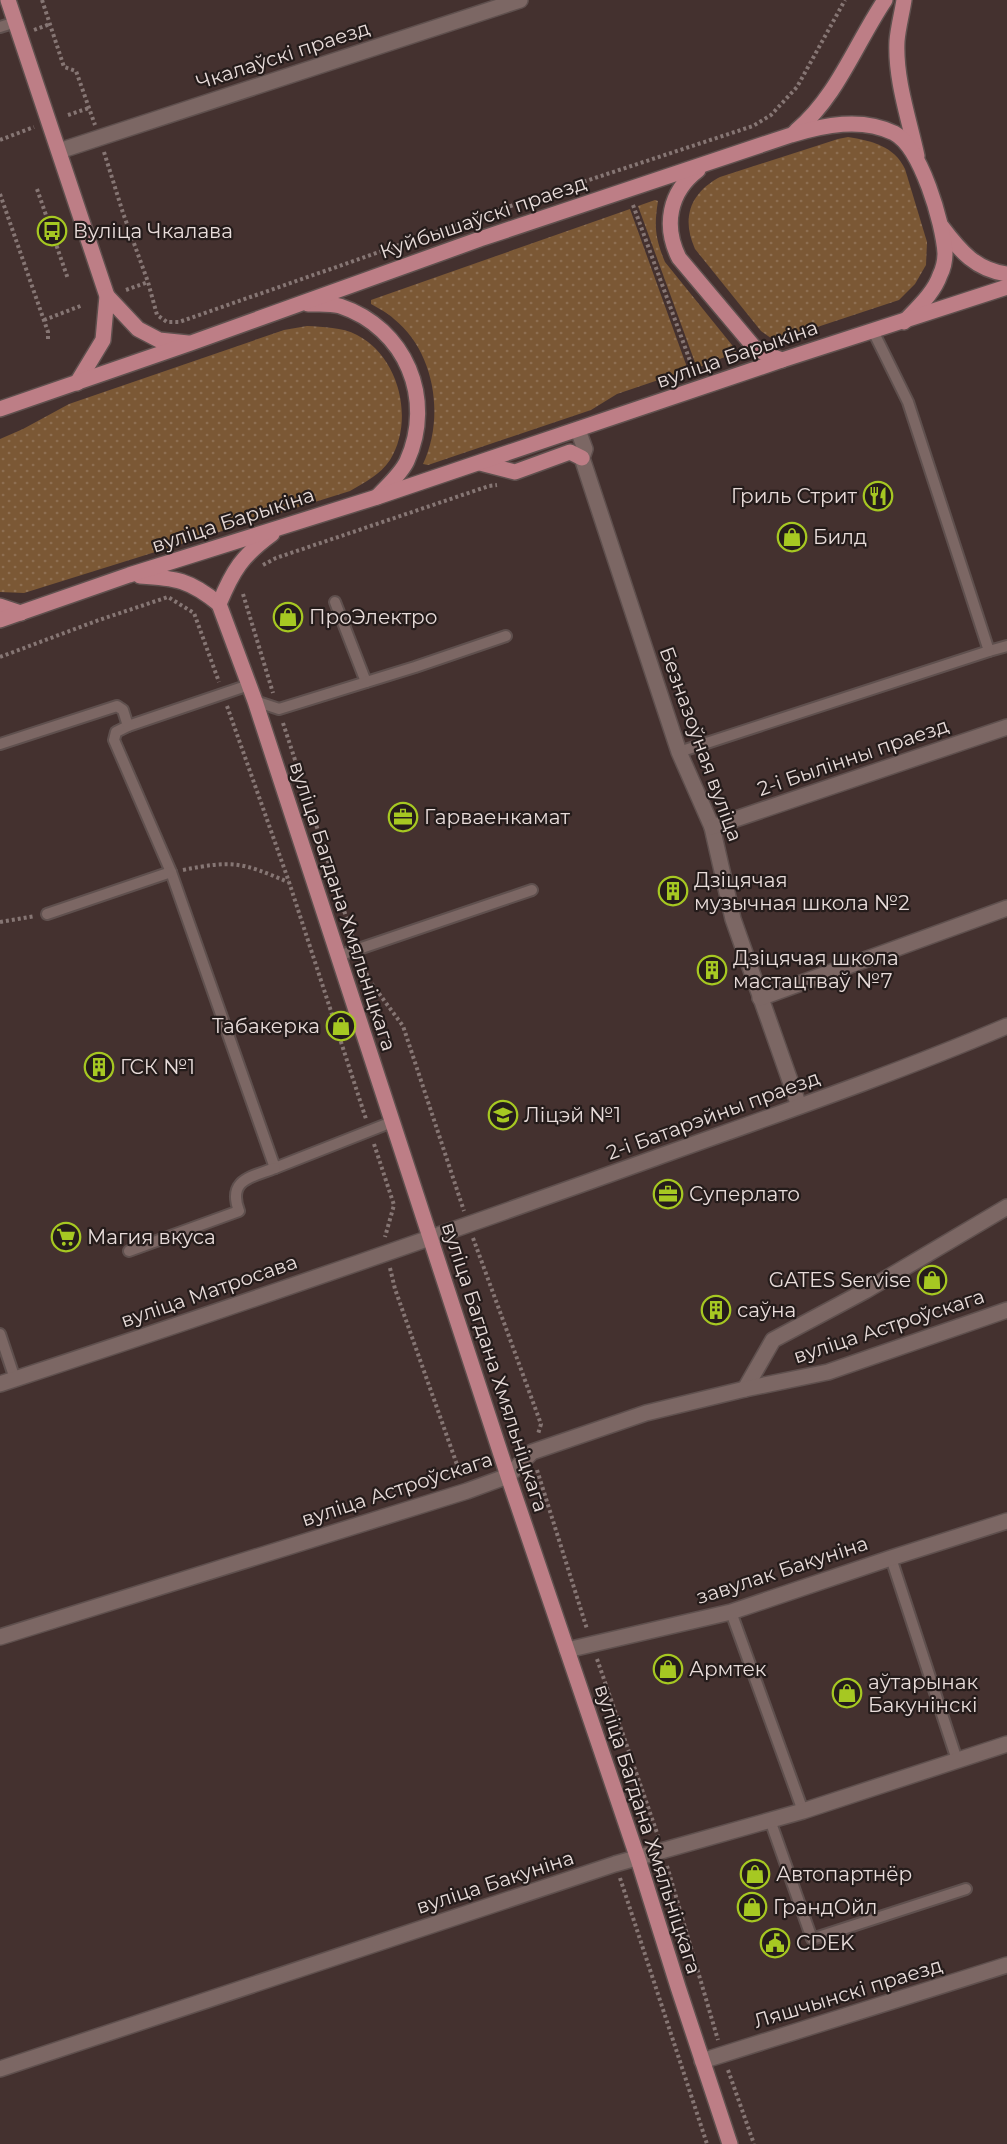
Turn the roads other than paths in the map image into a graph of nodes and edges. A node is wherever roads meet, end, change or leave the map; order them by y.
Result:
1 (8, 0) edge
2 (520, 0) edge
3 (885, 0) edge
4 (904, 0) edge
5 (16, 22) junction
6 (0, 27) edge
7 (791, 135) junction
8 (59, 151) junction
9 (918, 159) junction
10 (705, 165) junction
11 (942, 227) junction
12 (1007, 274) edge
13 (1007, 287) edge
14 (107, 296) junction
15 (299, 303) junction
16 (904, 322) junction
17 (873, 331) junction
18 (191, 343) junction
19 (782, 360) junction
20 (77, 383) junction
21 (0, 409) edge
22 (578, 430) junction
23 (582, 458) junction
24 (480, 463) junction
25 (377, 497) junction
26 (282, 526) junction
27 (129, 575) junction
28 (335, 602) dead end
29 (219, 604) junction
30 (0, 606) edge
31 (21, 613) junction
32 (0, 620) edge
33 (506, 636) dead end
34 (1007, 646) edge
35 (989, 651) junction
36 (366, 682) junction
37 (249, 685) junction
38 (255, 701) junction
39 (128, 726) junction
40 (1007, 727) edge
41 (0, 744) edge
42 (679, 752) junction
43 (712, 827) junction
44 (171, 872) junction
45 (532, 890) dead end
46 (1007, 908) edge
47 (47, 914) road end
48 (338, 957) junction
49 (759, 998) junction
50 (1007, 1026) edge
51 (800, 1106) junction
52 (392, 1122) junction
53 (275, 1168) junction
54 (1007, 1208) edge
55 (431, 1238) junction
56 (129, 1251) dead end
57 (1007, 1310) edge
58 (0, 1334) edge
59 (15, 1379) junction
60 (0, 1384) edge
61 (745, 1389) junction
62 (508, 1476) junction
63 (1007, 1521) edge
64 (891, 1558) junction
65 (731, 1612) junction
66 (0, 1637) edge
67 (567, 1650) junction
68 (1007, 1744) edge
69 (957, 1760) junction
70 (803, 1811) junction
71 (770, 1820) junction
72 (638, 1858) junction
73 (966, 1889) dead end
74 (1007, 1965) edge
75 (702, 2061) junction
76 (0, 2069) edge
77 (730, 2144) edge

1 - 5 main road
2 - 8 street, Чкалаўскі праезд
3 - 7 main road
4 - 9 main road
5 - 6 lane
5 - 8 main road
7 - 9 main road, Куйбышаўскі праезд
7 - 10 main road, Куйбышаўскі праезд
8 - 14 main road
9 - 11 main road
10 - 15 main road, Куйбышаўскі праезд
10 - 19 main road
11 - 12 main road
11 - 16 main road
13 - 16 main road, вуліца Барыкіна
14 - 18 main road
14 - 20 main road
15 - 18 main road, Куйбышаўскі праезд
15 - 25 main road
16 - 17 main road, вуліца Барыкіна
17 - 19 main road, вуліца Барыкіна
17 - 35 lane
18 - 20 main road, Куйбышаўскі праезд
19 - 22 main road, вуліца Барыкіна
20 - 21 main road
22 - 23 street, Безназоўная вуліца
22 - 24 main road, вуліца Барыкіна
23 - 24 main road
23 - 42 street, Безназоўная вуліца
24 - 25 main road, вуліца Барыкіна
25 - 26 main road, вуліца Барыкіна
26 - 27 main road, вуліца Барыкіна
26 - 29 main road
27 - 29 main road
27 - 31 main road, вуліца Барыкіна
28 - 36 lane
29 - 37 main road, вуліца Багдана Хмяльніцкага
30 - 31 main road
31 - 32 main road, вуліца Барыкіна
33 - 36 lane
34 - 35 lane
35 - 42 lane
36 - 38 lane
37 - 38 main road, вуліца Багдана Хмяльніцкага
37 - 39 lane
38 - 48 main road, вуліца Багдана Хмяльніцкага
39 - 41 lane
39 - 44 lane
40 - 43 street, 2-і Былінны праезд
42 - 43 street, Безназоўная вуліца
43 - 49 street, Безназоўная вуліца
44 - 47 lane
44 - 53 lane
45 - 48 lane
46 - 49 street
48 - 52 main road, вуліца Багдана Хмяльніцкага
49 - 51 street, Безназоўная вуліца
50 - 51 street, 2-і Батарэйны праезд
51 - 55 street, 2-і Батарэйны праезд
52 - 53 lane
52 - 55 main road, вуліца Багдана Хмяльніцкага
53 - 56 lane
54 - 61 street
55 - 59 street, вуліца Матросава
55 - 62 main road, вуліца Багдана Хмяльніцкага
57 - 61 street, вуліца Астроўскага
58 - 59 lane
59 - 60 street, вуліца Матросава
61 - 62 street, вуліца Астроўскага
62 - 66 street, вуліца Астроўскага
62 - 67 main road, вуліца Багдана Хмяльніцкага
63 - 64 street, завулак Бакуніна
64 - 65 street, завулак Бакуніна
64 - 69 lane
65 - 67 street, завулак Бакуніна
65 - 70 lane
67 - 72 main road, вуліца Багдана Хмяльніцкага
68 - 69 street, вуліца Бакуніна
69 - 70 street, вуліца Бакуніна
70 - 71 street, вуліца Бакуніна
71 - 72 street, вуліца Бакуніна
71 - 73 lane
72 - 75 main road, вуліца Багдана Хмяльніцкага
72 - 76 street, вуліца Бакуніна
74 - 75 street, Ляшчынскі праезд
75 - 77 main road, вуліца Багдана Хмяльніцкага

